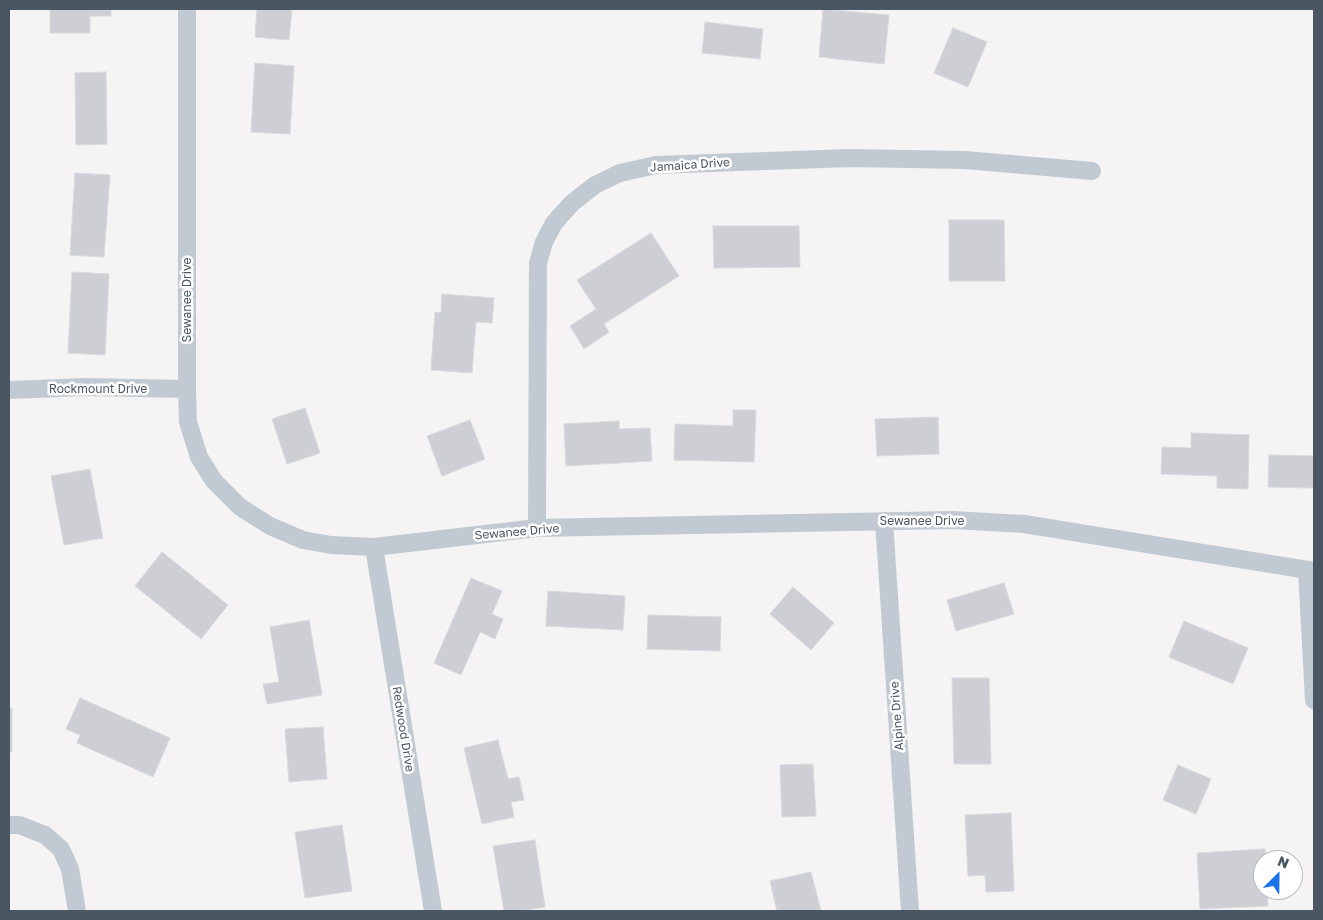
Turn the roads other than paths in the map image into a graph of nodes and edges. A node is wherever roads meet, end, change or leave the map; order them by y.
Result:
1 (187, 9) edge
2 (1092, 171) dead end
3 (187, 389) junction
4 (9, 390) edge
5 (884, 521) junction
6 (537, 528) junction
7 (374, 547) junction
8 (1310, 570) edge
9 (1314, 700) edge
10 (9, 825) edge
11 (77, 911) edge
12 (433, 911) edge
13 (910, 911) edge

1 - 3 street, Sewanee Drive
2 - 6 street, Jamaica Drive
3 - 4 street, Rockmount Drive
3 - 7 street, Sewanee Drive
5 - 6 street, Sewanee Drive
5 - 8 street, Sewanee Drive
5 - 13 street, Alpine Drive
6 - 7 street, Sewanee Drive
7 - 12 street, Redwood Drive
8 - 9 street
10 - 11 street

